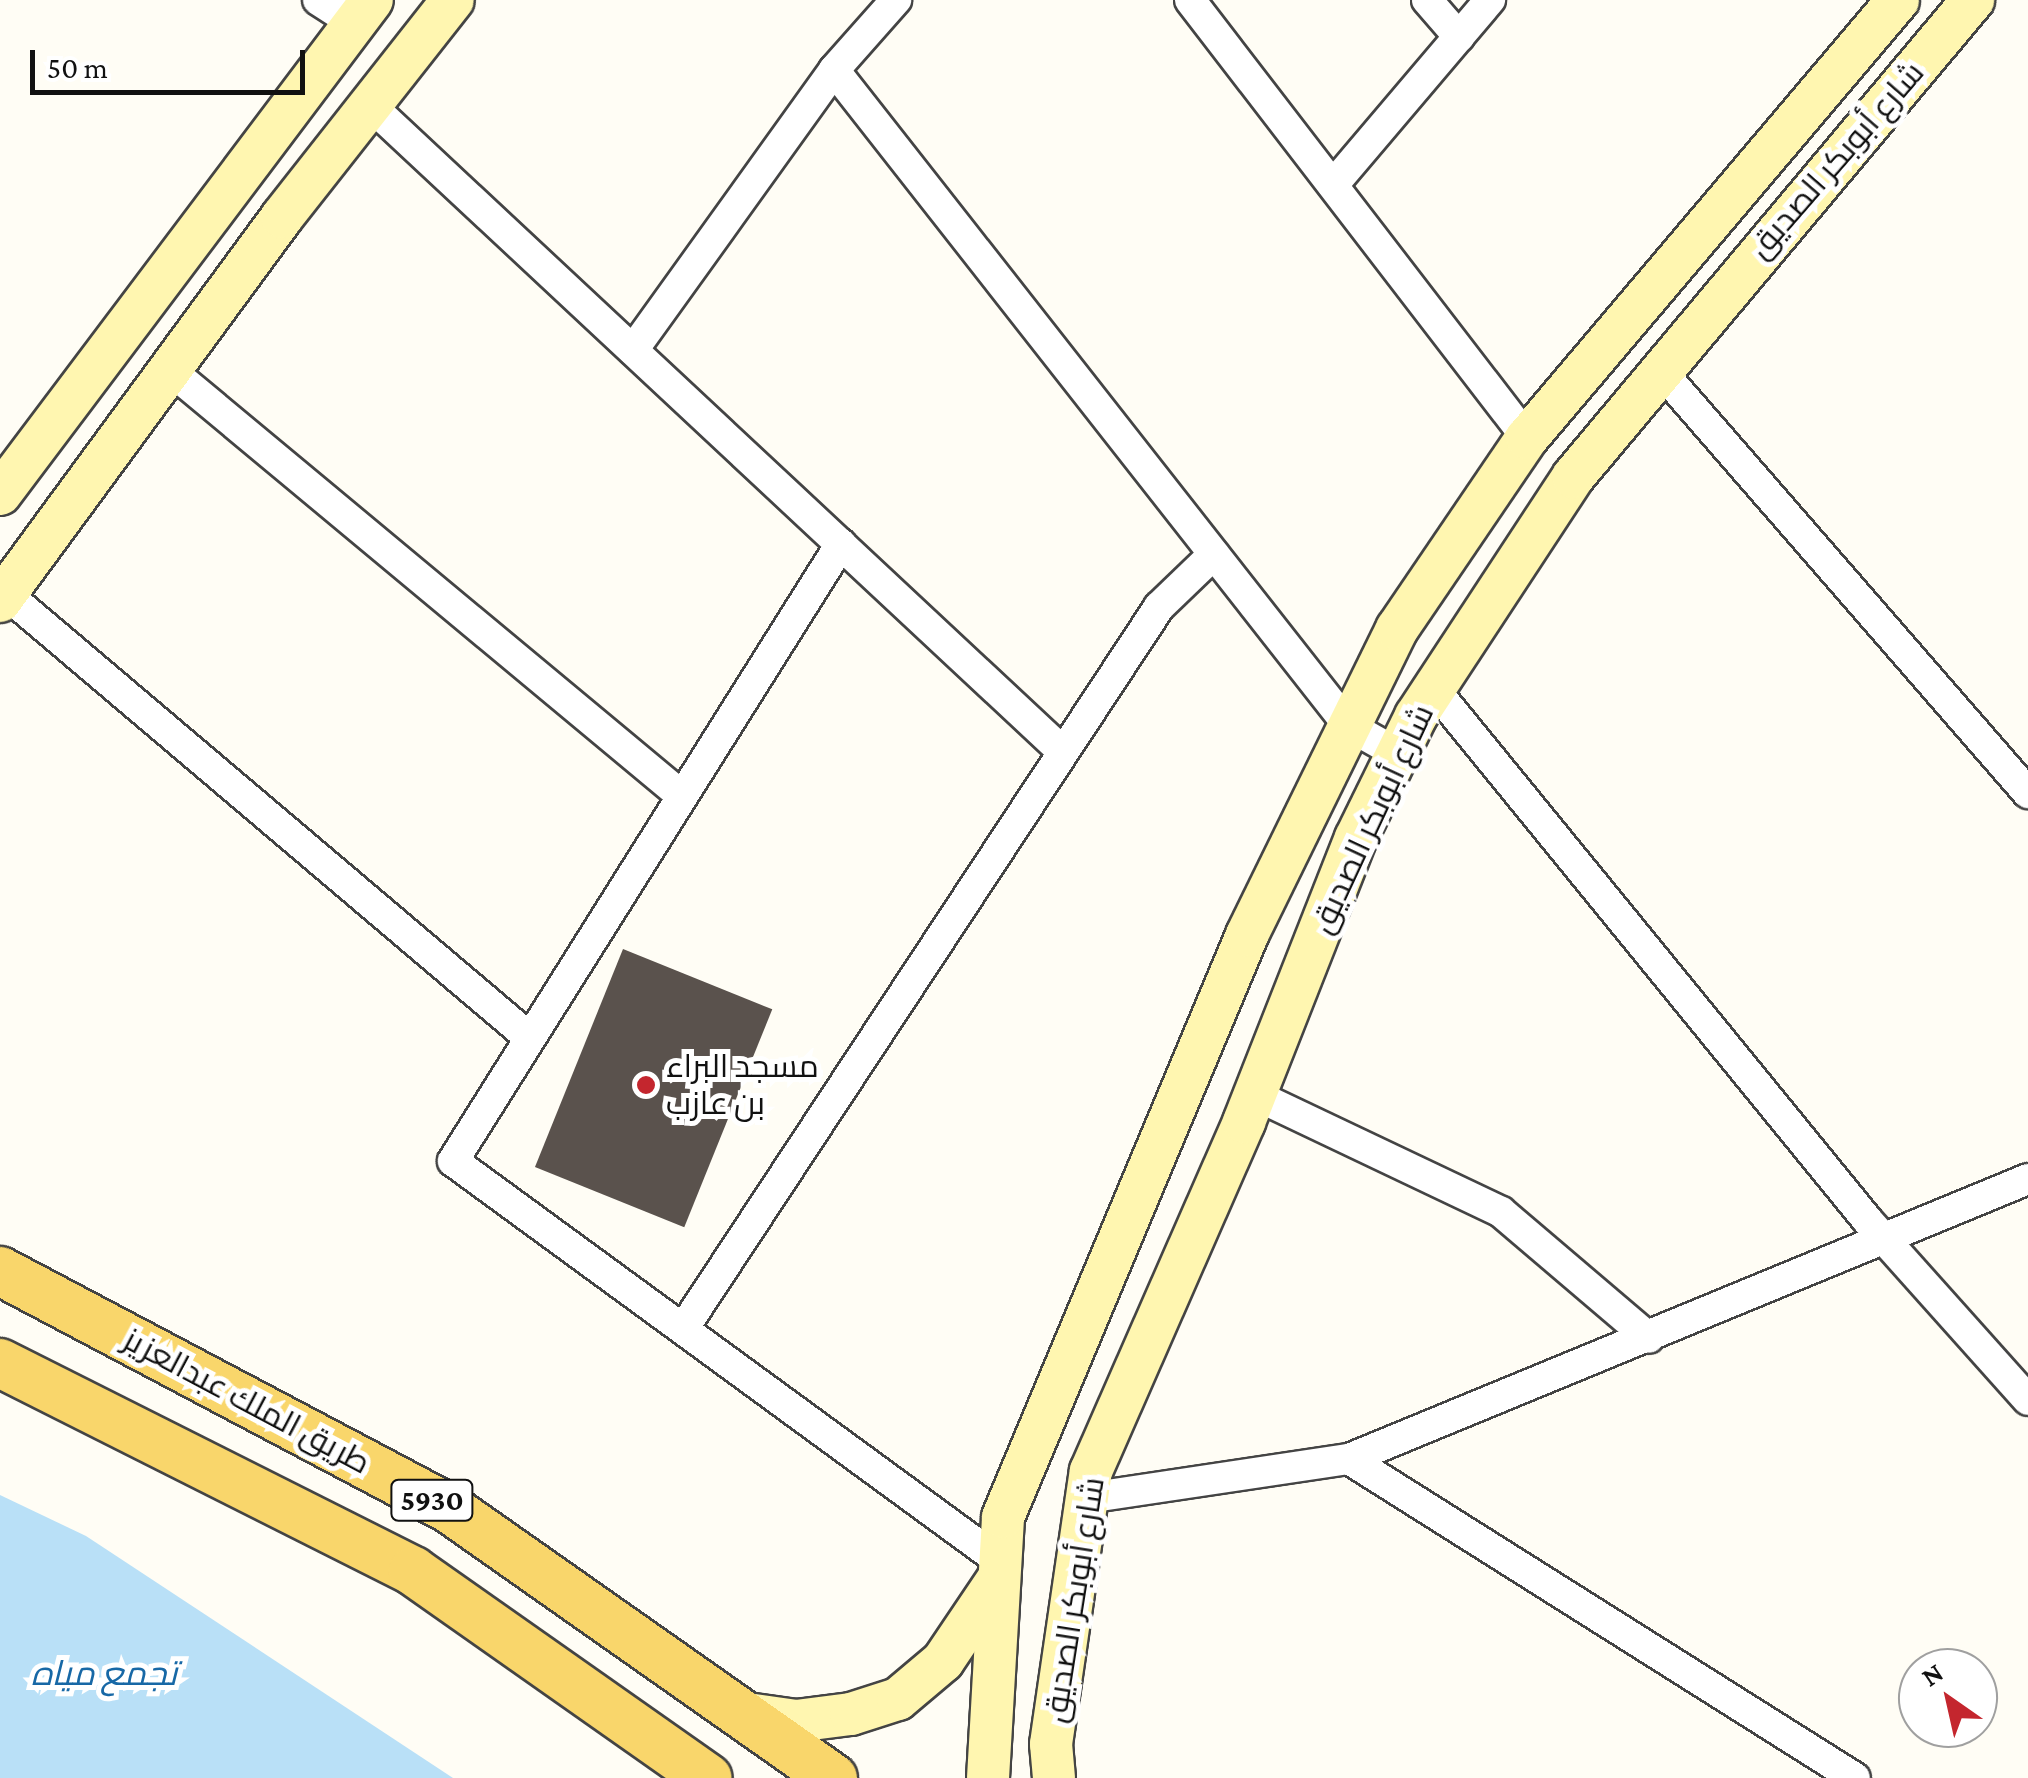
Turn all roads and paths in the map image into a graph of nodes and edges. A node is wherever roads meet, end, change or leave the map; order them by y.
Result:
1 (318, 0) edge
2 (453, 0) edge
3 (896, 0) edge
4 (1190, 0) edge
5 (1427, 0) edge
6 (1490, 0) edge
7 (1898, 0) edge
8 (1972, 0) edge
9 (363, 12) edge
10 (1458, 37) junction
11 (834, 70) junction
12 (370, 105) junction
13 (1332, 185) junction
14 (633, 350) junction
15 (170, 370) junction
16 (1660, 370) junction
17 (1527, 438) junction
18 (0, 494) edge
19 (841, 544) junction
20 (1214, 554) junction
21 (3, 597) edge
22 (1434, 689) junction
23 (1349, 726) junction
24 (1062, 751) junction
25 (1397, 754) junction
26 (2028, 794) edge
27 (682, 796) junction
28 (530, 1038) junction
29 (1254, 1094) junction
30 (2028, 1178) edge
31 (1886, 1241) junction
32 (0, 1271) edge
33 (683, 1329) junction
34 (1649, 1338) junction
35 (0, 1363) edge
36 (2028, 1400) edge
37 (1350, 1459) junction
38 (1087, 1498) junction
39 (1000, 1569) junction
40 (740, 1713) junction
41 (1054, 1724) junction
42 (708, 1778) edge
43 (833, 1778) edge
44 (988, 1778) edge
45 (1054, 1778) edge
46 (1071, 1778) edge
47 (1855, 1778) edge

1 - 9 street
2 - 12 street
3 - 11 street
4 - 13 street
5 - 10 street
6 - 10 street
7 - 17 street, شارع أبوبكر الصديق
8 - 16 street, شارع أبوبكر الصديق
9 - 18 street
10 - 13 street
11 - 14 street
11 - 20 street
12 - 14 street
12 - 15 street
13 - 17 street
14 - 19 street
15 - 21 street
15 - 27 street
16 - 22 street, شارع أبوبكر الصديق
16 - 26 street
17 - 23 street, شارع أبوبكر الصديق
19 - 24 street
19 - 27 street
20 - 23 street
20 - 24 street
21 - 28 street
22 - 25 street, شارع أبوبكر الصديق
22 - 31 street
23 - 25 street
23 - 39 street, شارع أبوبكر الصديق
24 - 33 street
25 - 29 street, شارع أبوبكر الصديق
27 - 28 street
28 - 33 street
29 - 34 street
29 - 38 street, شارع أبوبكر الصديق
30 - 31 street
31 - 34 street
31 - 36 street
32 - 40 main road, طريق الملك عبدالعزيز / 5930
33 - 39 street
34 - 37 street
35 - 42 main road, 5930
37 - 38 street
37 - 47 street
38 - 41 street, شارع أبوبكر الصديق
39 - 40 street
39 - 44 street, شارع أبوبكر الصديق
40 - 43 main road, طريق الملك عبدالعزيز / 5930
41 - 45 street, شارع أبوبكر الصديق
41 - 46 street

